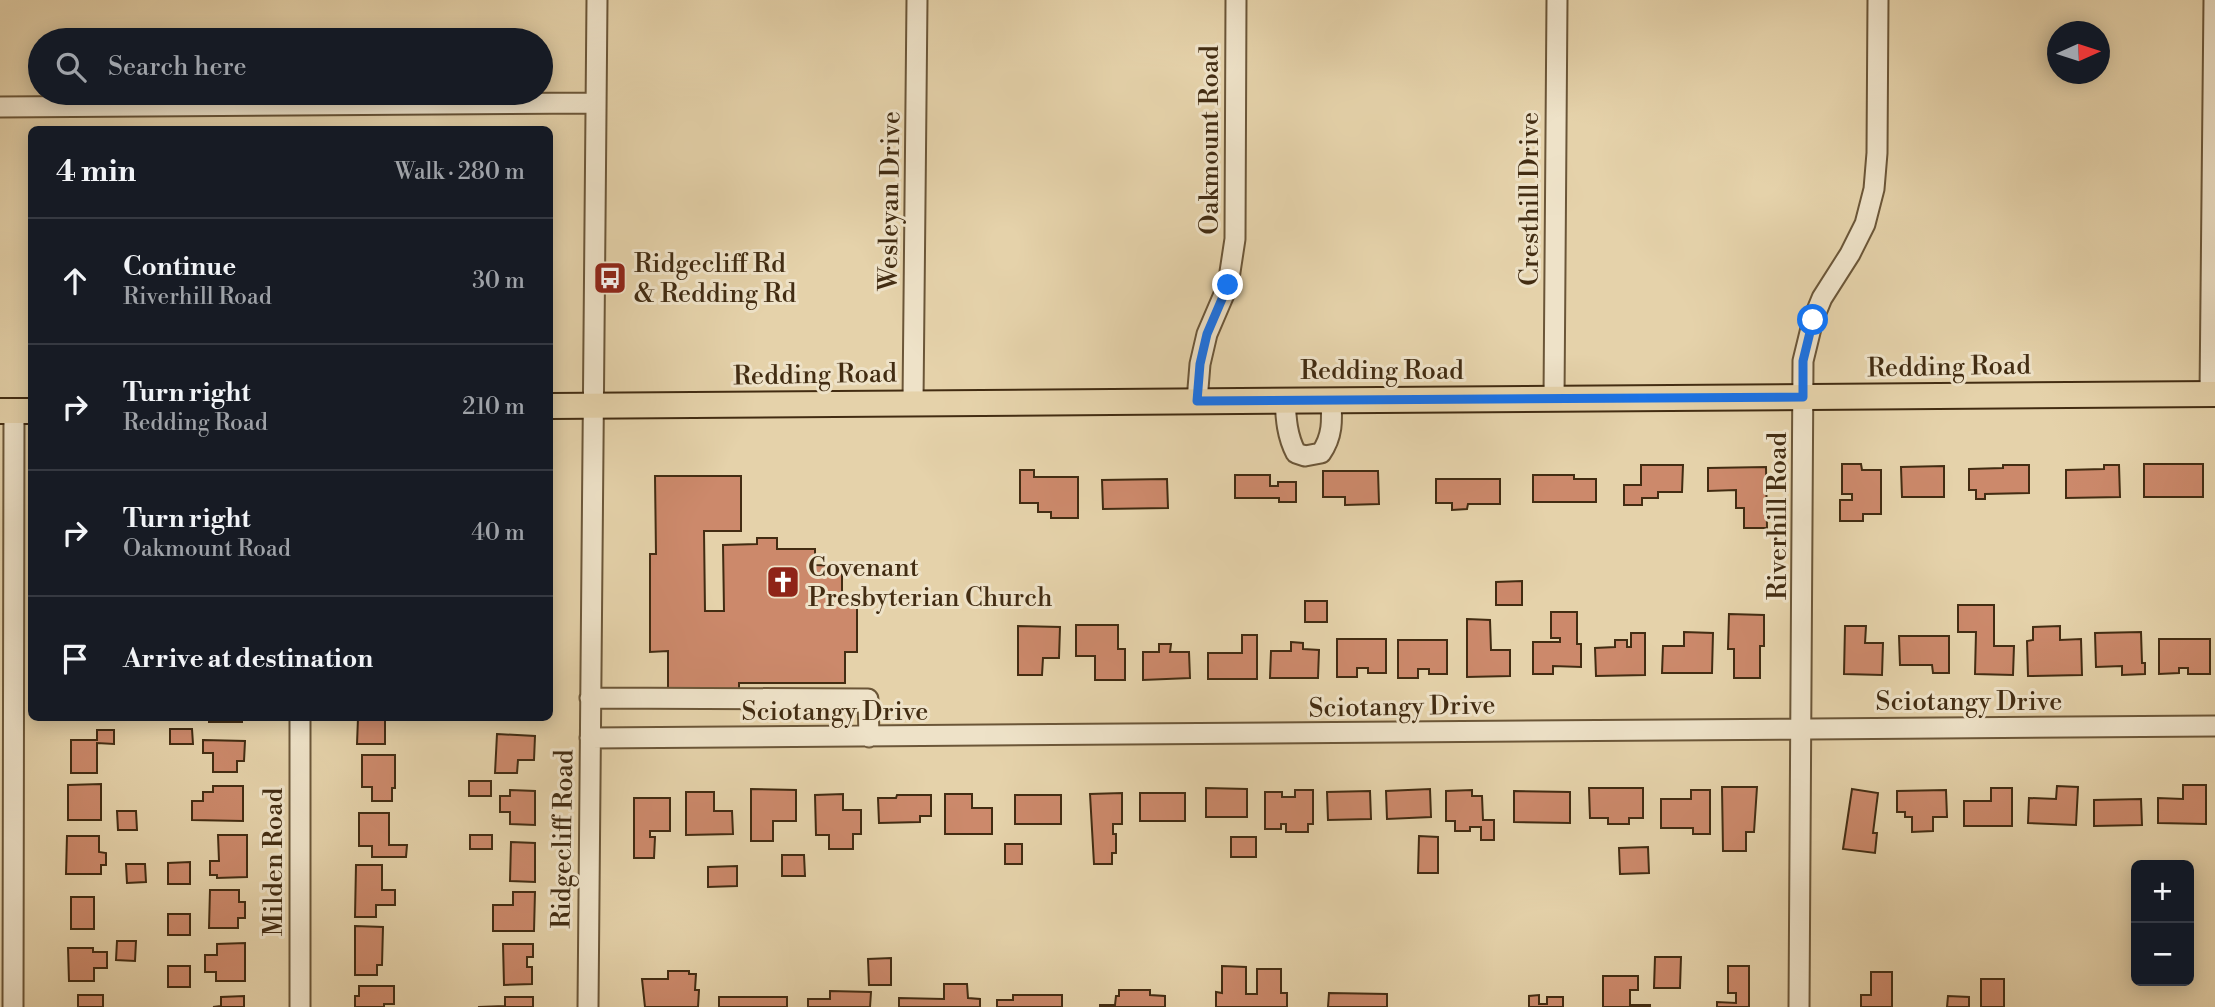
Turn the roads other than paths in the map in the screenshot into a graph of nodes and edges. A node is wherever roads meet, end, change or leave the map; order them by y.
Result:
1 (597, 0) edge
2 (917, 0) edge
3 (1236, 0) edge
4 (1557, 0) edge
5 (1878, 0) edge
6 (2214, 0) edge
7 (553, 103) edge
8 (596, 103) junction
9 (298, 105) edge
10 (0, 107) edge
11 (2213, 394) edge
12 (1803, 397) junction
13 (1554, 398) junction
14 (1284, 400) junction
15 (1331, 400) junction
16 (1197, 401) junction
17 (913, 402) junction
18 (553, 406) edge
19 (593, 406) junction
20 (15, 411) edge
21 (590, 698) junction
22 (300, 721) edge
23 (2215, 726) edge
24 (1801, 728) junction
25 (869, 737) junction
26 (590, 738) junction
27 (13, 1007) edge
28 (300, 1007) edge
29 (588, 1007) edge
30 (1799, 1007) edge

1 - 8 street, Ridgecliff Road
2 - 17 street, Wesleyan Drive
3 - 16 street, Oakmount Road
4 - 13 street, Cresthill Drive
5 - 12 street, Riverhill Road
6 - 11 street
7 - 8 street
8 - 19 street, Ridgecliff Road
9 - 10 street
11 - 12 main road, Redding Road
12 - 13 main road, Redding Road
12 - 24 street, Riverhill Road
13 - 15 main road, Redding Road
14 - 15 main road, Redding Road
14 - 15 street
14 - 16 main road, Redding Road
16 - 17 main road, Redding Road
17 - 19 main road, Redding Road
18 - 19 main road, Redding Road
19 - 21 street, Ridgecliff Road
20 - 27 street
21 - 25 street
21 - 26 street, Ridgecliff Road
22 - 28 street, Milden Road
23 - 24 street, Sciotangy Drive
24 - 25 street, Sciotangy Drive
24 - 30 street, Riverhill Road
25 - 26 street, Sciotangy Drive
26 - 29 street, Ridgecliff Road

